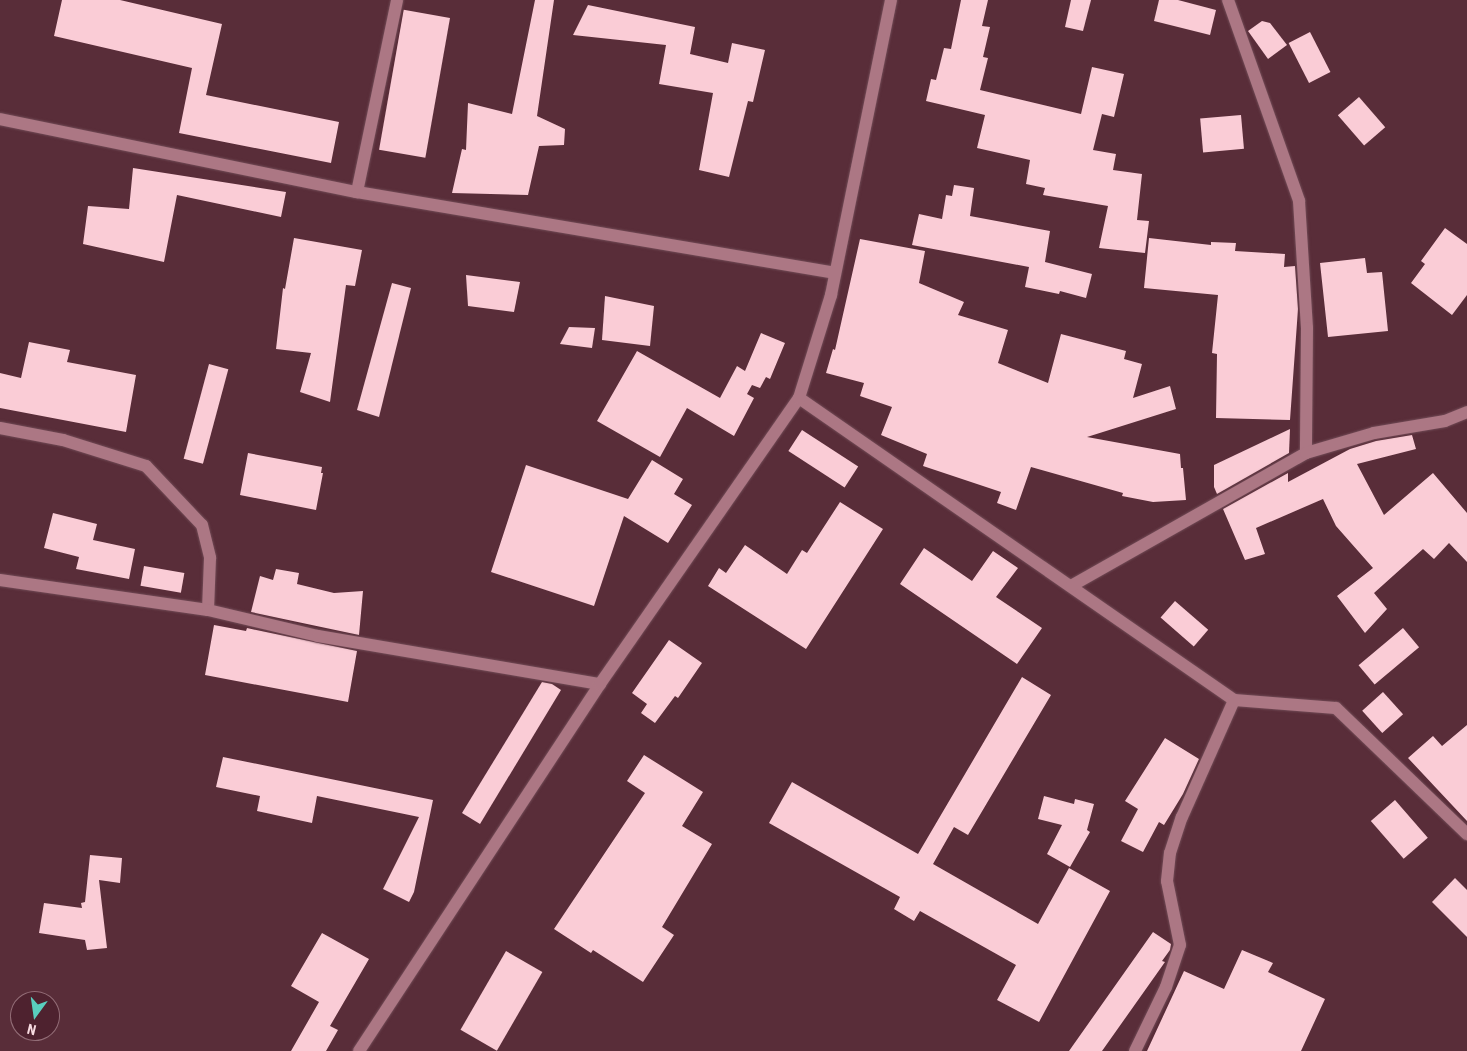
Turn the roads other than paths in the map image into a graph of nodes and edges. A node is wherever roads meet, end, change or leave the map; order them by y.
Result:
1 (397, 0) edge
2 (891, 0) edge
3 (1228, 0) edge
4 (0, 119) edge
5 (356, 192) junction
6 (834, 273) junction
7 (799, 398) junction
8 (1467, 412) edge
9 (0, 428) edge
10 (1306, 453) junction
11 (0, 580) edge
12 (1071, 586) junction
13 (208, 610) junction
14 (600, 684) junction
15 (1234, 700) junction
16 (1467, 834) edge
17 (359, 1051) edge
18 (1135, 1051) edge

1 - 5 street
2 - 6 street
3 - 10 street
4 - 5 street
5 - 6 street
6 - 7 street
7 - 12 street
7 - 14 street
8 - 10 street
9 - 13 street
10 - 12 street
11 - 13 street
12 - 15 street
13 - 14 street
14 - 17 street
15 - 16 street
15 - 18 street

